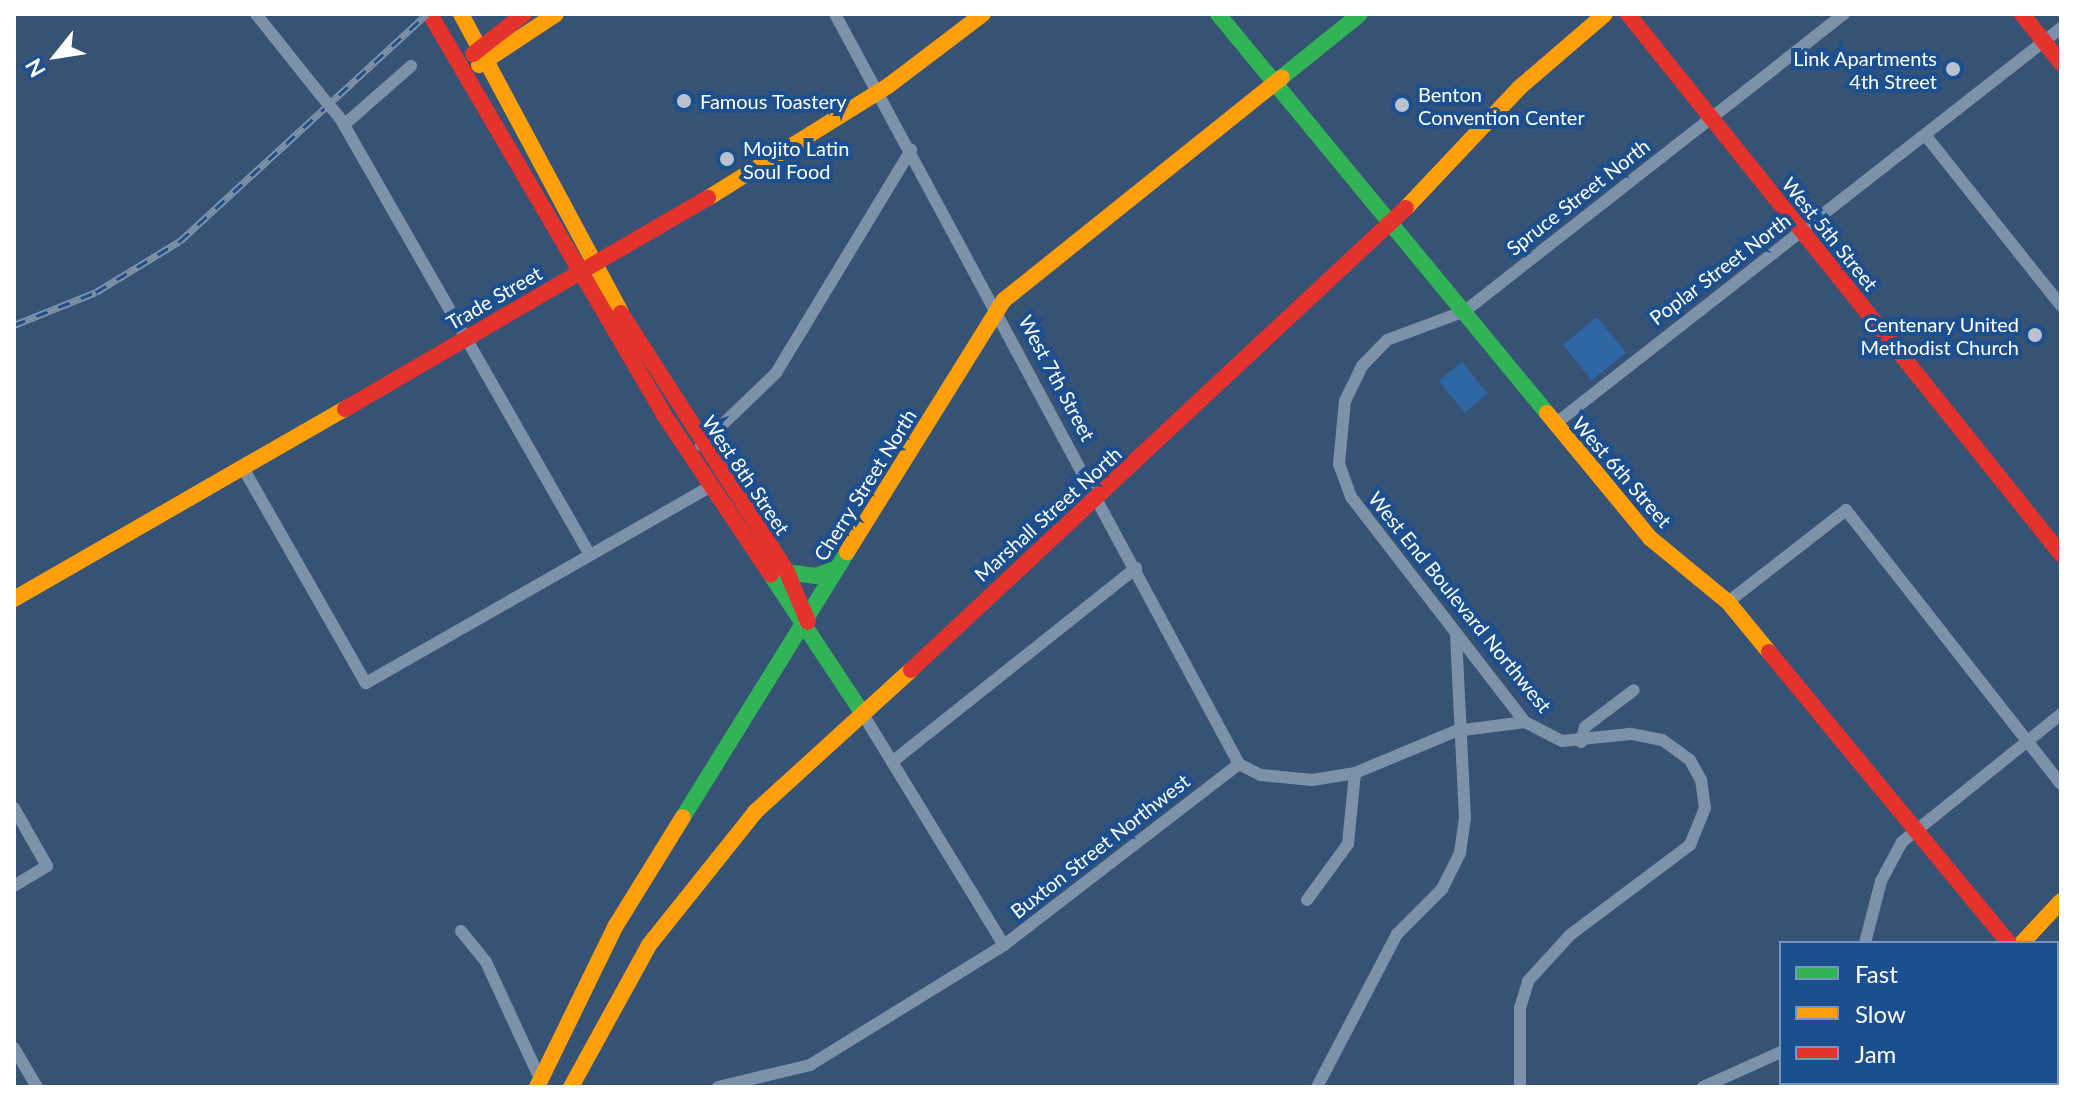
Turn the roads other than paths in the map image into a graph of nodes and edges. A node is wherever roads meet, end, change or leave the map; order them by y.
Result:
1 (256, 14) edge
2 (430, 14) edge
3 (461, 14) edge
4 (524, 14) edge
5 (556, 14) edge
6 (835, 14) edge
7 (983, 14) edge
8 (1218, 14) edge
9 (1360, 14) edge
10 (1605, 14) edge
11 (1628, 14) edge
12 (1844, 14) edge
13 (2022, 14) edge
14 (2061, 28) edge
15 (2044, 41) junction
16 (479, 46) junction
17 (488, 63) junction
18 (2061, 63) edge
19 (411, 66) dead end
20 (461, 70) junction
21 (1275, 84) junction
22 (879, 90) junction
23 (1711, 119) junction
24 (343, 121) junction
25 (1926, 136) junction
26 (911, 150) junction
27 (1390, 228) junction
28 (1803, 231) junction
29 (586, 268) junction
30 (2061, 306) edge
31 (997, 310) junction
32 (1465, 311) junction
33 (467, 336) junction
34 (1345, 405) joint
35 (1555, 424) junction
36 (701, 445) junction
37 (242, 466) junction
38 (711, 486) junction
39 (1098, 496) junction
40 (2061, 554) edge
41 (590, 555) junction
42 (837, 568) junction
43 (1136, 568) junction
44 (787, 572) junction
45 (14, 599) edge
46 (1728, 602) junction
47 (802, 623) junction
48 (1456, 635) junction
49 (1634, 690) dead end
50 (861, 711) junction
51 (2061, 714) edge
52 (1525, 722) junction
53 (1456, 731) junction
54 (2027, 741) junction
55 (1581, 742) junction
56 (892, 762) junction
57 (1239, 764) junction
58 (1355, 773) junction
59 (2061, 784) edge
60 (14, 808) edge
61 (1915, 832) junction
62 (14, 886) edge
63 (1307, 900) dead end
64 (2061, 901) edge
65 (461, 931) dead end
66 (1866, 941) edge
67 (2007, 941) edge
68 (2024, 941) edge
69 (1004, 945) junction
70 (14, 1048) edge
71 (1779, 1053) edge
72 (538, 1083) edge
73 (37, 1087) edge
74 (571, 1087) edge
75 (718, 1087) edge
76 (1317, 1087) edge
77 (1520, 1087) edge
78 (1703, 1087) edge

1 - 24 street, bridge
2 - 20 main road
3 - 16 main road
4 - 16 main road
5 - 17 main road
6 - 22 street, West 7th Street
7 - 22 main road, Trade Street
8 - 21 main road, West 6th Street
9 - 21 main road, Cherry Street North
10 - 27 main road, Marshall Street North
11 - 23 main road, West 5th Street
12 - 23 street, Spruce Street North
13 - 15 main road
14 - 15 street, Poplar Street North
15 - 18 main road
15 - 25 street, Poplar Street North
16 - 17 main road
16 - 20 main road
17 - 20 main road
17 - 29 main road
19 - 24 street
20 - 29 main road
21 - 27 main road, West 6th Street
21 - 31 main road, Cherry Street North
22 - 26 street, West 7th Street
22 - 29 main road, Trade Street
23 - 28 main road, West 5th Street
23 - 32 street, Spruce Street North
24 - 33 street
25 - 28 street, Poplar Street North
25 - 30 street
26 - 31 street, West 7th Street
26 - 36 street
27 - 32 main road, West 6th Street
27 - 39 main road, Marshall Street North
28 - 35 street, Poplar Street North
28 - 40 main road, West 5th Street
29 - 33 main road, Trade Street
29 - 36 main road, West 8th Street
29 - 38 main road, West 8th Street
31 - 39 street, West 7th Street
31 - 42 main road, Cherry Street North
32 - 34 street, Spruce Street North
32 - 35 main road, West 6th Street
33 - 37 main road, Trade Street
33 - 41 street
34 - 48 street, West End Boulevard Northwest
35 - 46 main road, West 6th Street
36 - 44 main road, West 8th Street
37 - 41 street
37 - 45 main road, Trade Street
38 - 41 street
38 - 47 main road, West 8th Street
39 - 43 street, West 7th Street
39 - 50 main road, Marshall Street North
42 - 44 main road
42 - 47 main road, Cherry Street North
43 - 56 street
43 - 57 street, West 7th Street
44 - 47 main road, West 8th Street
46 - 54 street
46 - 61 main road, West 6th Street
47 - 50 main road, West 8th Street
47 - 72 main road, Cherry Street North
48 - 52 street, West End Boulevard Northwest
48 - 53 street
49 - 55 street
50 - 56 street, West 8th Street
50 - 74 main road, Marshall Street North
51 - 54 street
52 - 53 street
52 - 55 street, West End Boulevard Northwest
53 - 58 street
53 - 76 street
54 - 59 street
54 - 61 street
55 - 77 street, West End Boulevard Northwest
56 - 69 street, West 8th Street
57 - 58 street
57 - 69 street, Buxton Street Northwest
58 - 63 street
60 - 62 street
61 - 66 street
61 - 67 main road, West 6th Street
64 - 68 main road
65 - 72 street
69 - 75 street, Buxton Street Northwest
70 - 73 street
71 - 78 street

